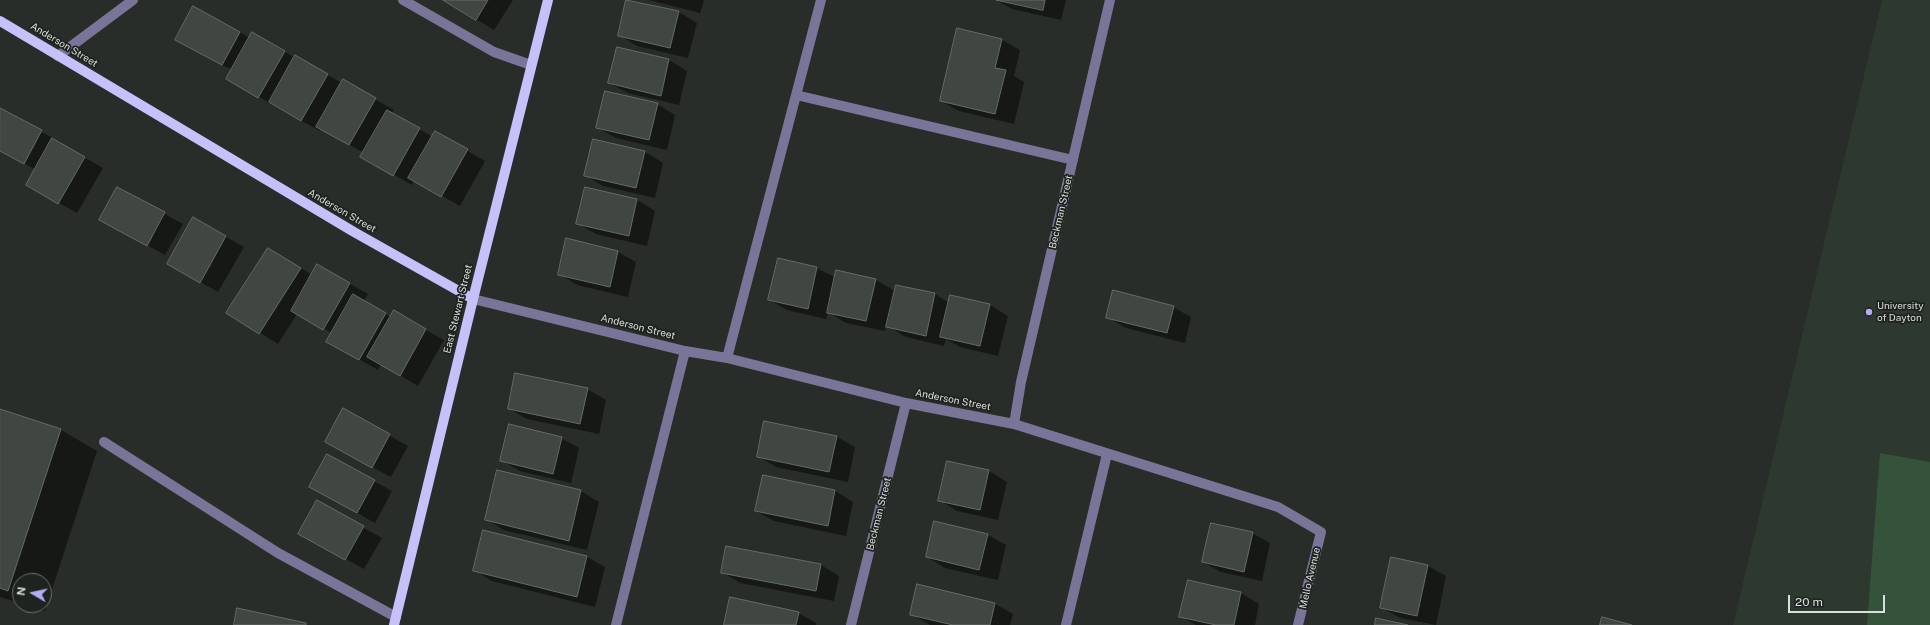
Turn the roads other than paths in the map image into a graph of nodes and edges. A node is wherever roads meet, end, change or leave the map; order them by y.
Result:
1 (134, 0) edge
2 (403, 0) edge
3 (548, 0) edge
4 (821, 0) edge
5 (1110, 0) edge
6 (0, 21) edge
7 (58, 56) junction
8 (531, 65) junction
9 (796, 95) junction
10 (1073, 160) junction
11 (472, 299) junction
12 (686, 351) junction
13 (727, 358) junction
14 (906, 403) junction
15 (1014, 424) junction
16 (104, 442) dead end
17 (1107, 454) junction
18 (1321, 532) joint
19 (395, 621) edge
20 (616, 625) edge
21 (851, 625) edge
22 (1066, 625) edge
23 (1298, 625) edge

1 - 7 street
2 - 8 street
3 - 8 main road, East Stewart Street
4 - 9 street
5 - 10 street, Beckman Street
6 - 7 main road, Anderson Street
7 - 11 main road, Anderson Street
8 - 11 main road, East Stewart Street
9 - 10 street
9 - 13 street
10 - 15 street, Beckman Street
11 - 12 street, Anderson Street
11 - 19 main road, East Stewart Street
12 - 13 street, Anderson Street
12 - 20 street
13 - 14 street, Anderson Street
14 - 15 street, Anderson Street
14 - 21 street, Beckman Street
15 - 17 street, Anderson Street
16 - 19 street
17 - 18 street, Anderson Street
17 - 22 street
18 - 23 street, Mello Avenue

